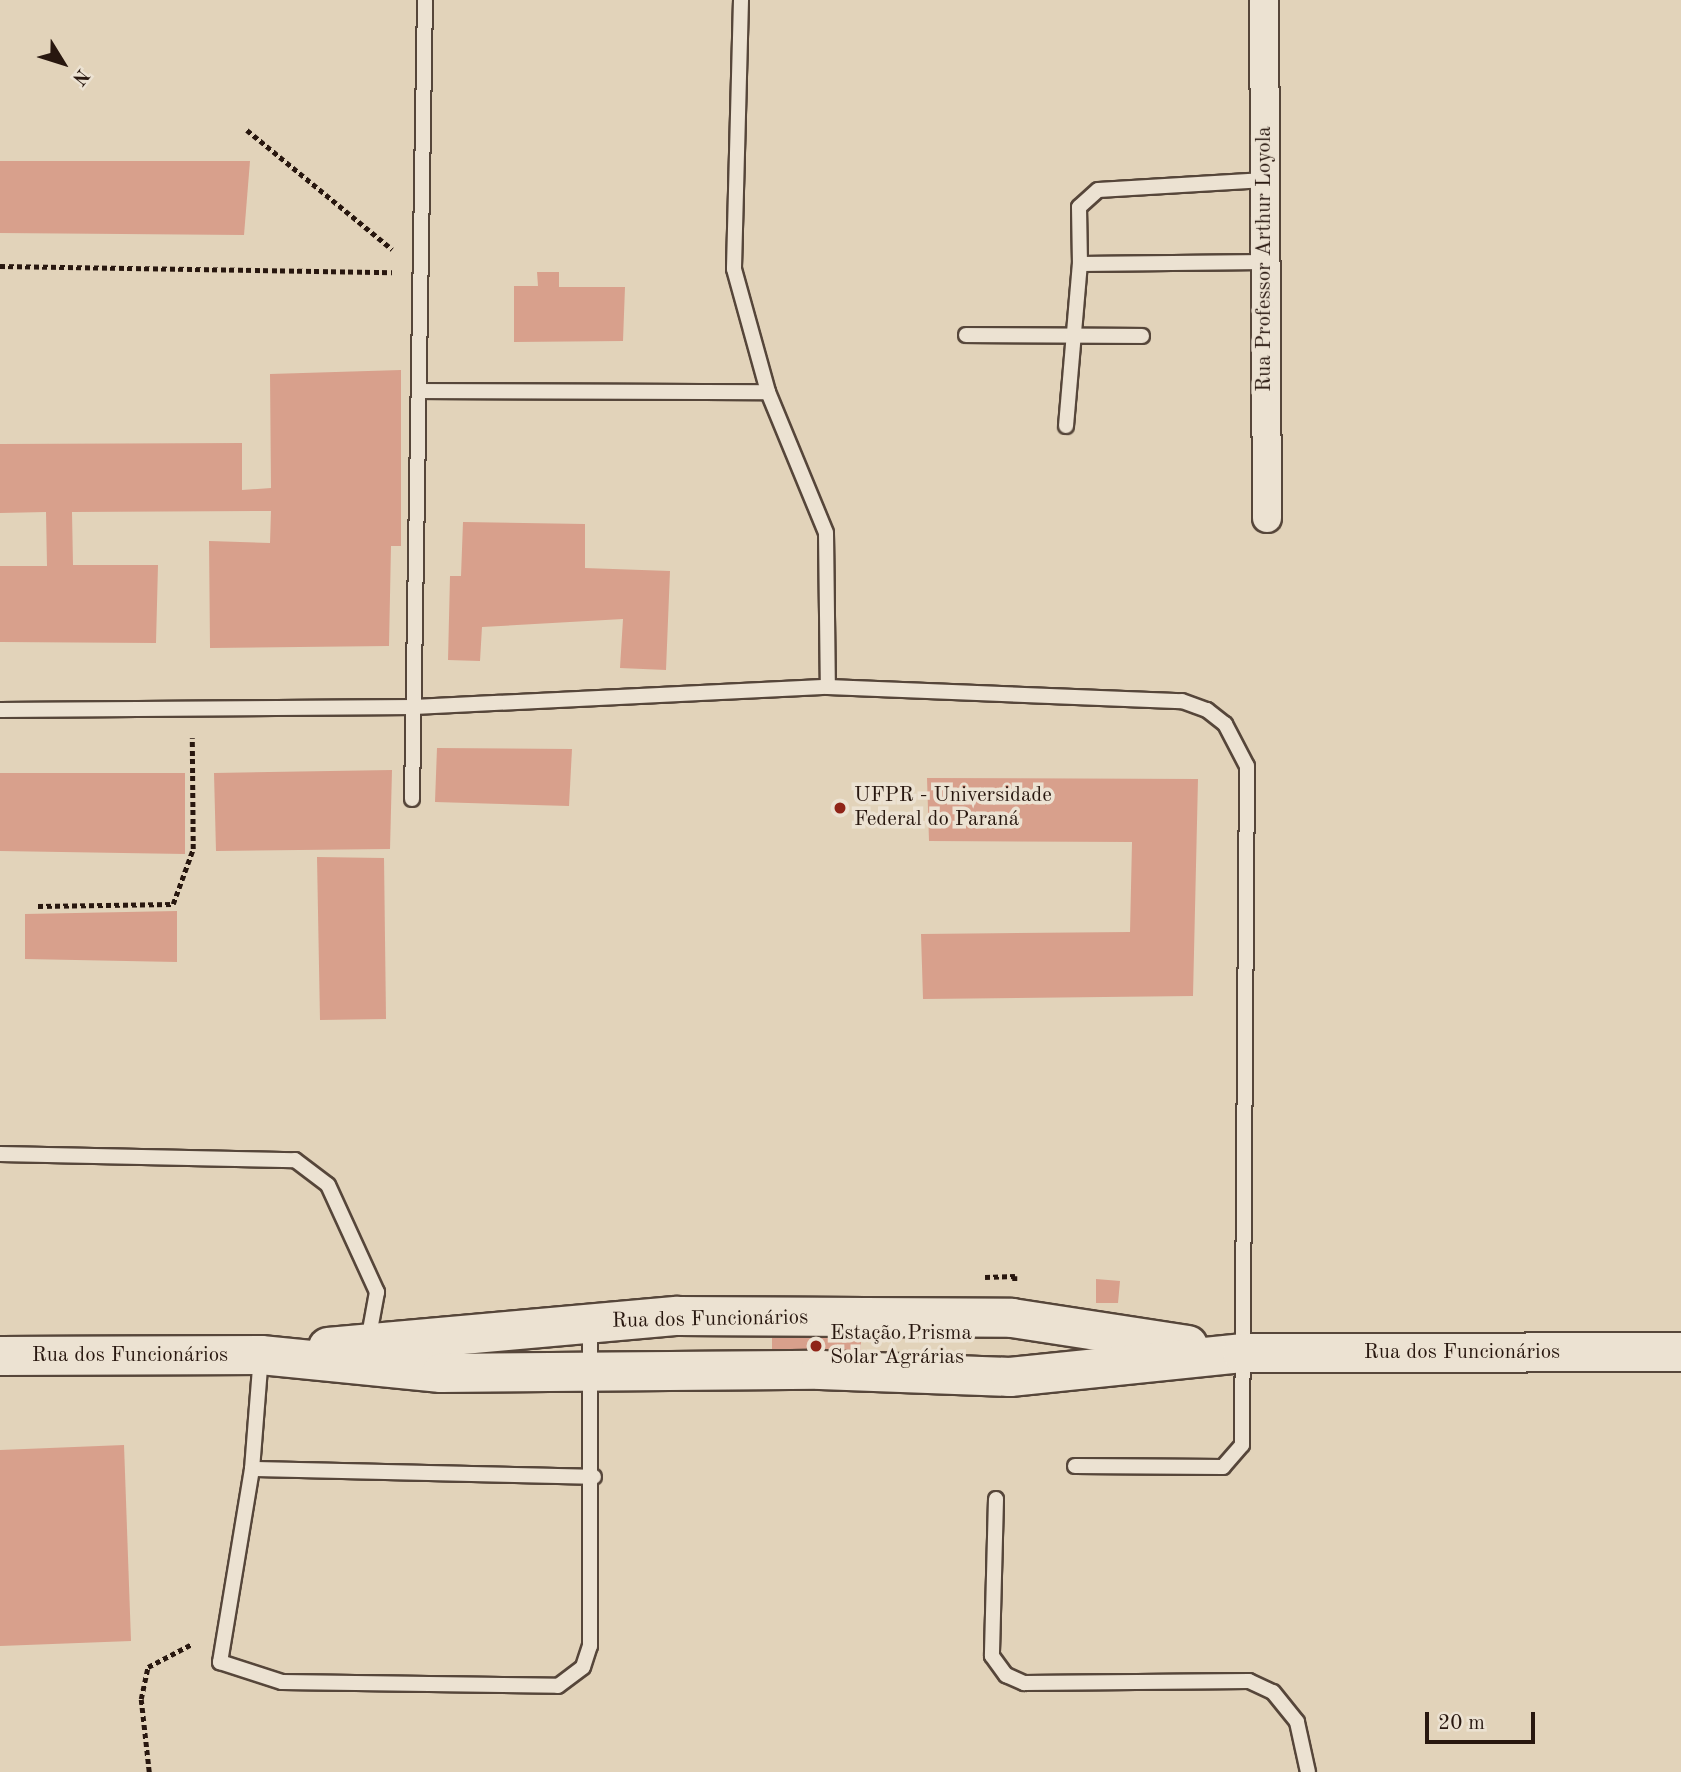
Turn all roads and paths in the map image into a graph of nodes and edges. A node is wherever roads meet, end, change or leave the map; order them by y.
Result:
1 (425, 0) edge
2 (741, 0) edge
3 (1264, 0) edge
4 (247, 130) dead end
5 (1265, 180) junction
6 (392, 249) dead end
7 (1265, 262) junction
8 (1080, 264) junction
9 (0, 266) edge
10 (392, 272) dead end
11 (967, 335) dead end
12 (1075, 336) junction
13 (1142, 337) dead end
14 (419, 391) junction
15 (768, 392) junction
16 (1066, 426) dead end
17 (1267, 518) dead end
18 (828, 687) junction
19 (414, 708) junction
20 (0, 710) edge
21 (192, 738) dead end
22 (412, 799) dead end
23 (38, 906) dead end
24 (0, 1154) edge
25 (590, 1323) junction
26 (367, 1342) junction
27 (1681, 1352) edge
28 (1242, 1353) junction
29 (261, 1355) junction
30 (0, 1356) edge
31 (592, 1372) junction
32 (1075, 1466) dead end
33 (252, 1469) junction
34 (594, 1476) junction
35 (996, 1499) dead end
36 (192, 1644) dead end
37 (149, 1772) edge
38 (1308, 1772) edge

1 - 14 lane
2 - 15 lane
3 - 5 street, Rua Professor Arthur Loyola
4 - 6 path
5 - 7 street, Rua Professor Arthur Loyola
5 - 8 lane
7 - 8 lane
7 - 17 street, Rua Professor Arthur Loyola
8 - 12 lane
9 - 10 path
11 - 12 lane
12 - 13 lane
12 - 16 lane
14 - 15 lane
14 - 19 lane
15 - 18 lane
18 - 19 lane
18 - 28 lane
19 - 20 lane
19 - 22 lane
21 - 23 path
24 - 26 lane
25 - 26 street, Rua dos Funcionários
25 - 28 street, Rua dos Funcionários
25 - 31 lane
26 - 29 street, Rua dos Funcionários
27 - 28 street, Rua dos Funcionários
28 - 31 street, Rua dos Funcionários
28 - 32 lane
29 - 30 street, Rua dos Funcionários
29 - 31 street, Rua dos Funcionários
29 - 33 lane
31 - 34 lane
33 - 34 lane
33 - 34 lane
35 - 38 lane
36 - 37 path

